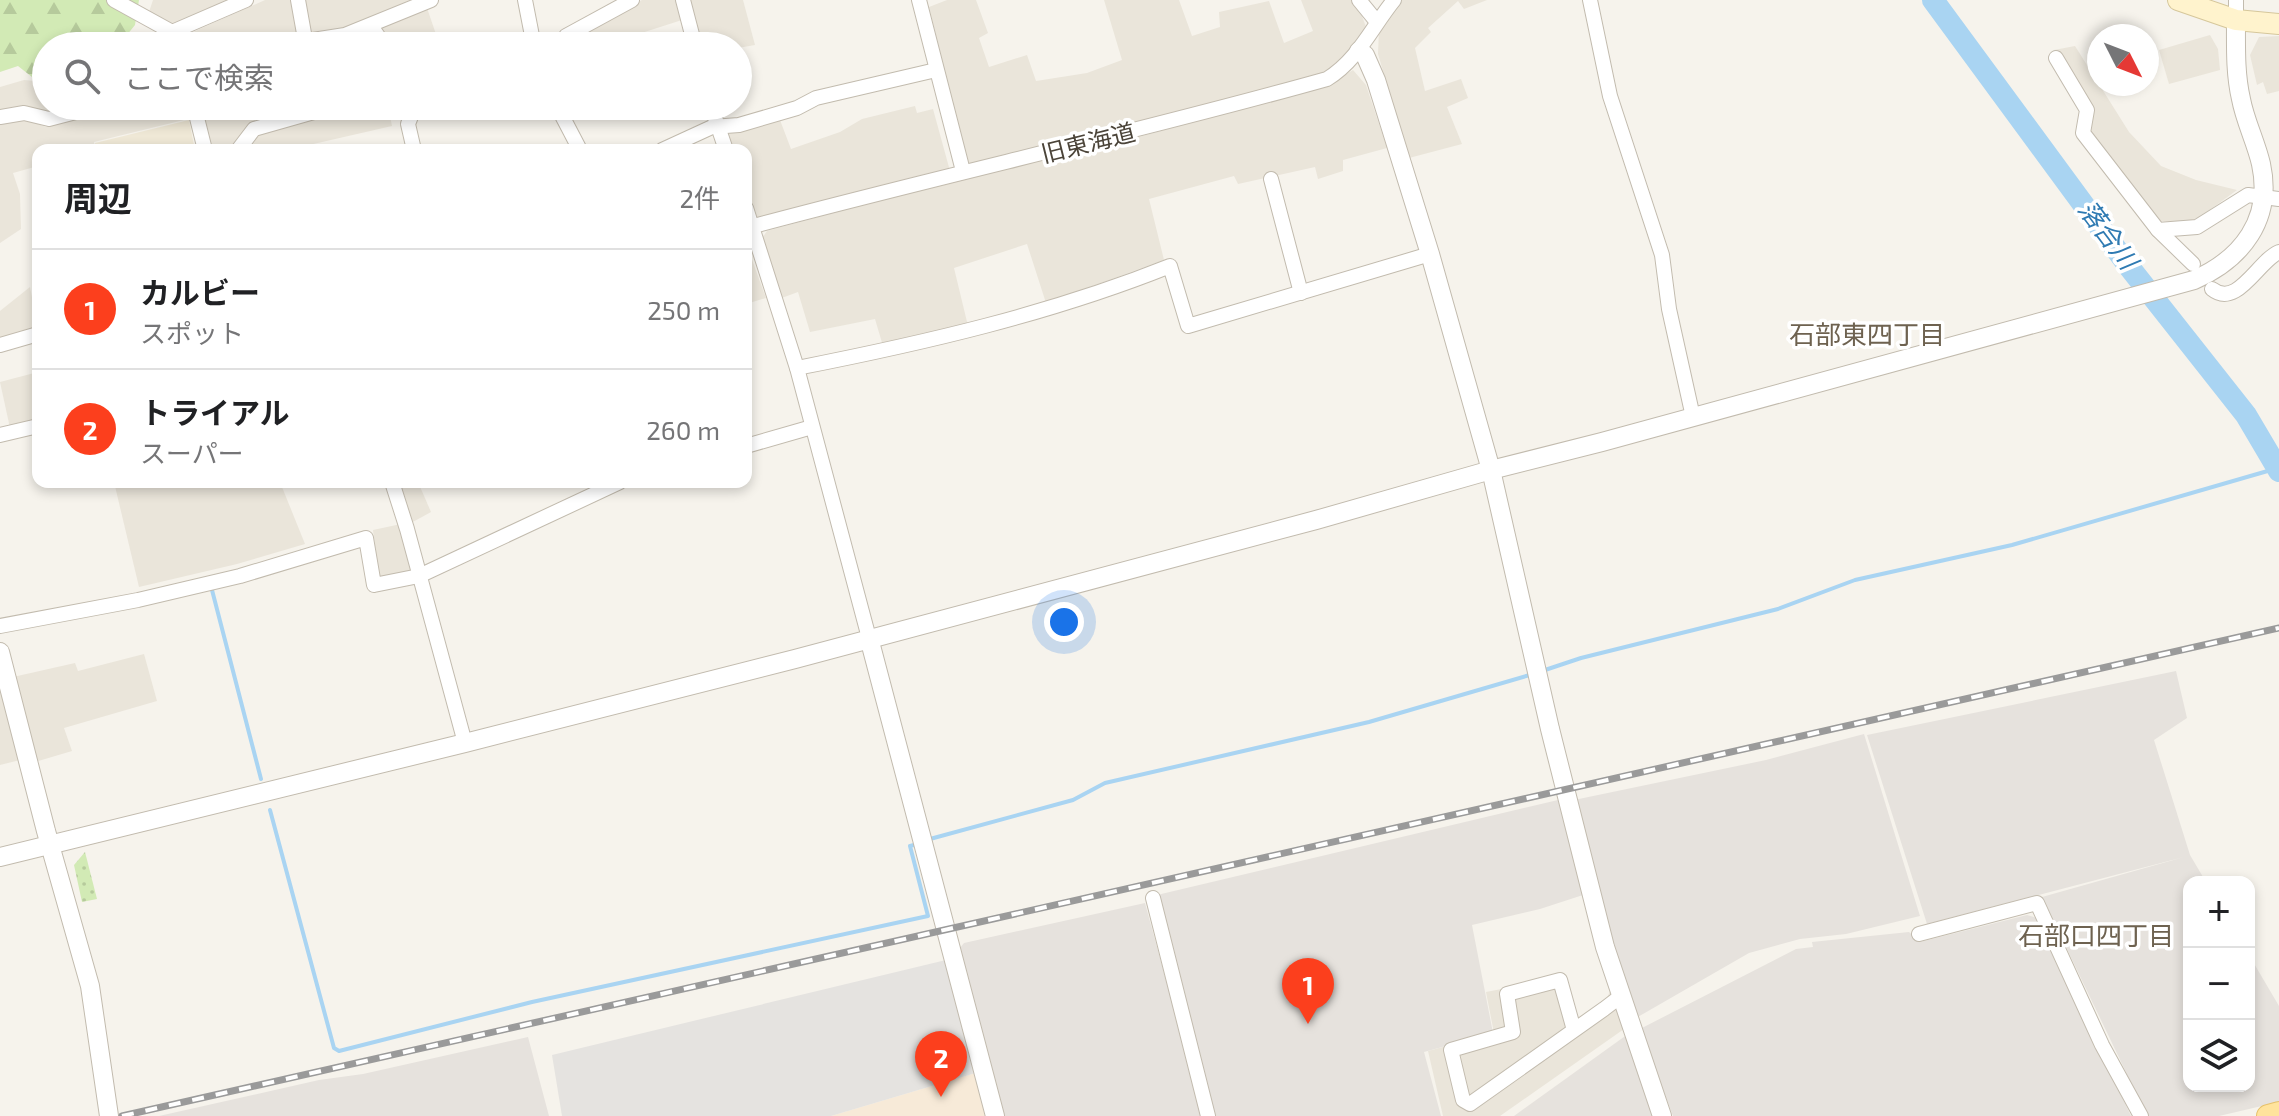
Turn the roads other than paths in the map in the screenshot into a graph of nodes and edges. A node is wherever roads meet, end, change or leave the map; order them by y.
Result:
1 (114, 0) edge
2 (246, 0) edge
3 (298, 0) edge
4 (431, 0) edge
5 (525, 0) edge
6 (632, 0) edge
7 (683, 0) edge
8 (919, 0) edge
9 (1359, 0) edge
10 (1394, 0) edge
11 (1590, 0) edge
12 (2178, 0) edge
13 (2236, 10) edge
14 (1377, 22) junction
15 (2279, 24) edge
16 (371, 26) junction
17 (304, 32) edge
18 (354, 32) edge
19 (375, 32) edge
20 (531, 32) edge
21 (573, 32) edge
22 (691, 32) edge
23 (1359, 51) junction
24 (2056, 58) dead end
25 (936, 70) junction
26 (32, 115) edge
27 (0, 117) edge
28 (198, 120) edge
29 (286, 120) edge
30 (410, 120) edge
31 (564, 120) edge
32 (716, 120) edge
33 (718, 126) junction
34 (204, 144) edge
35 (243, 144) edge
36 (413, 144) edge
37 (577, 144) edge
38 (676, 144) edge
39 (724, 144) edge
40 (963, 171) junction
41 (1271, 179) dead end
42 (2271, 198) edge
43 (752, 226) edge
44 (2158, 230) junction
45 (752, 236) edge
46 (2279, 252) edge
47 (1430, 254) junction
48 (2193, 264) dead end
49 (2212, 289) dead end
50 (1301, 293) junction
51 (32, 336) edge
52 (0, 345) edge
53 (797, 368) junction
54 (1693, 417) junction
55 (32, 427) edge
56 (812, 427) junction
57 (0, 435) edge
58 (752, 444) edge
59 (1491, 470) junction
60 (394, 488) edge
61 (605, 488) edge
62 (419, 576) junction
63 (0, 626) edge
64 (869, 638) junction
65 (0, 652) edge
66 (465, 743) junction
67 (49, 844) junction
68 (0, 857) edge
69 (1153, 898) dead end
70 (1919, 934) dead end
71 (1621, 996) junction
72 (1574, 1030) junction
73 (2279, 1113) edge
74 (109, 1116) edge
75 (995, 1116) edge
76 (1208, 1116) edge
77 (1662, 1116) edge
78 (2141, 1116) edge
79 (2268, 1116) edge

1 - 2 street
3 - 17 street
4 - 16 street
5 - 20 street
6 - 21 street
7 - 22 street
8 - 25 street
9 - 14 street
10 - 14 street, 旧東海道
11 - 54 street
12 - 13 main road
13 - 15 main road
13 - 42 street
14 - 23 street, 旧東海道
16 - 18 street
16 - 19 street
23 - 40 street, 旧東海道
23 - 47 street
24 - 44 street
25 - 33 street
25 - 40 street
26 - 27 street
28 - 34 street
29 - 35 street
30 - 36 street
31 - 37 street
32 - 33 street
33 - 38 street
33 - 39 street
40 - 43 street, 旧東海道
41 - 50 street
42 - 44 street
42 - 54 street
44 - 48 street
45 - 53 street
46 - 49 street
47 - 50 street
47 - 59 street
50 - 53 street
51 - 52 street
53 - 56 street
54 - 59 street
55 - 57 street
56 - 58 street
56 - 64 street
59 - 64 street
59 - 71 street
60 - 62 street
61 - 62 street
62 - 63 street
62 - 66 street
64 - 66 street
64 - 75 street
65 - 67 street
66 - 67 street
67 - 68 street
67 - 74 street
69 - 76 street
70 - 78 street
71 - 72 street
71 - 77 street
72 - 72 street
73 - 79 main road

